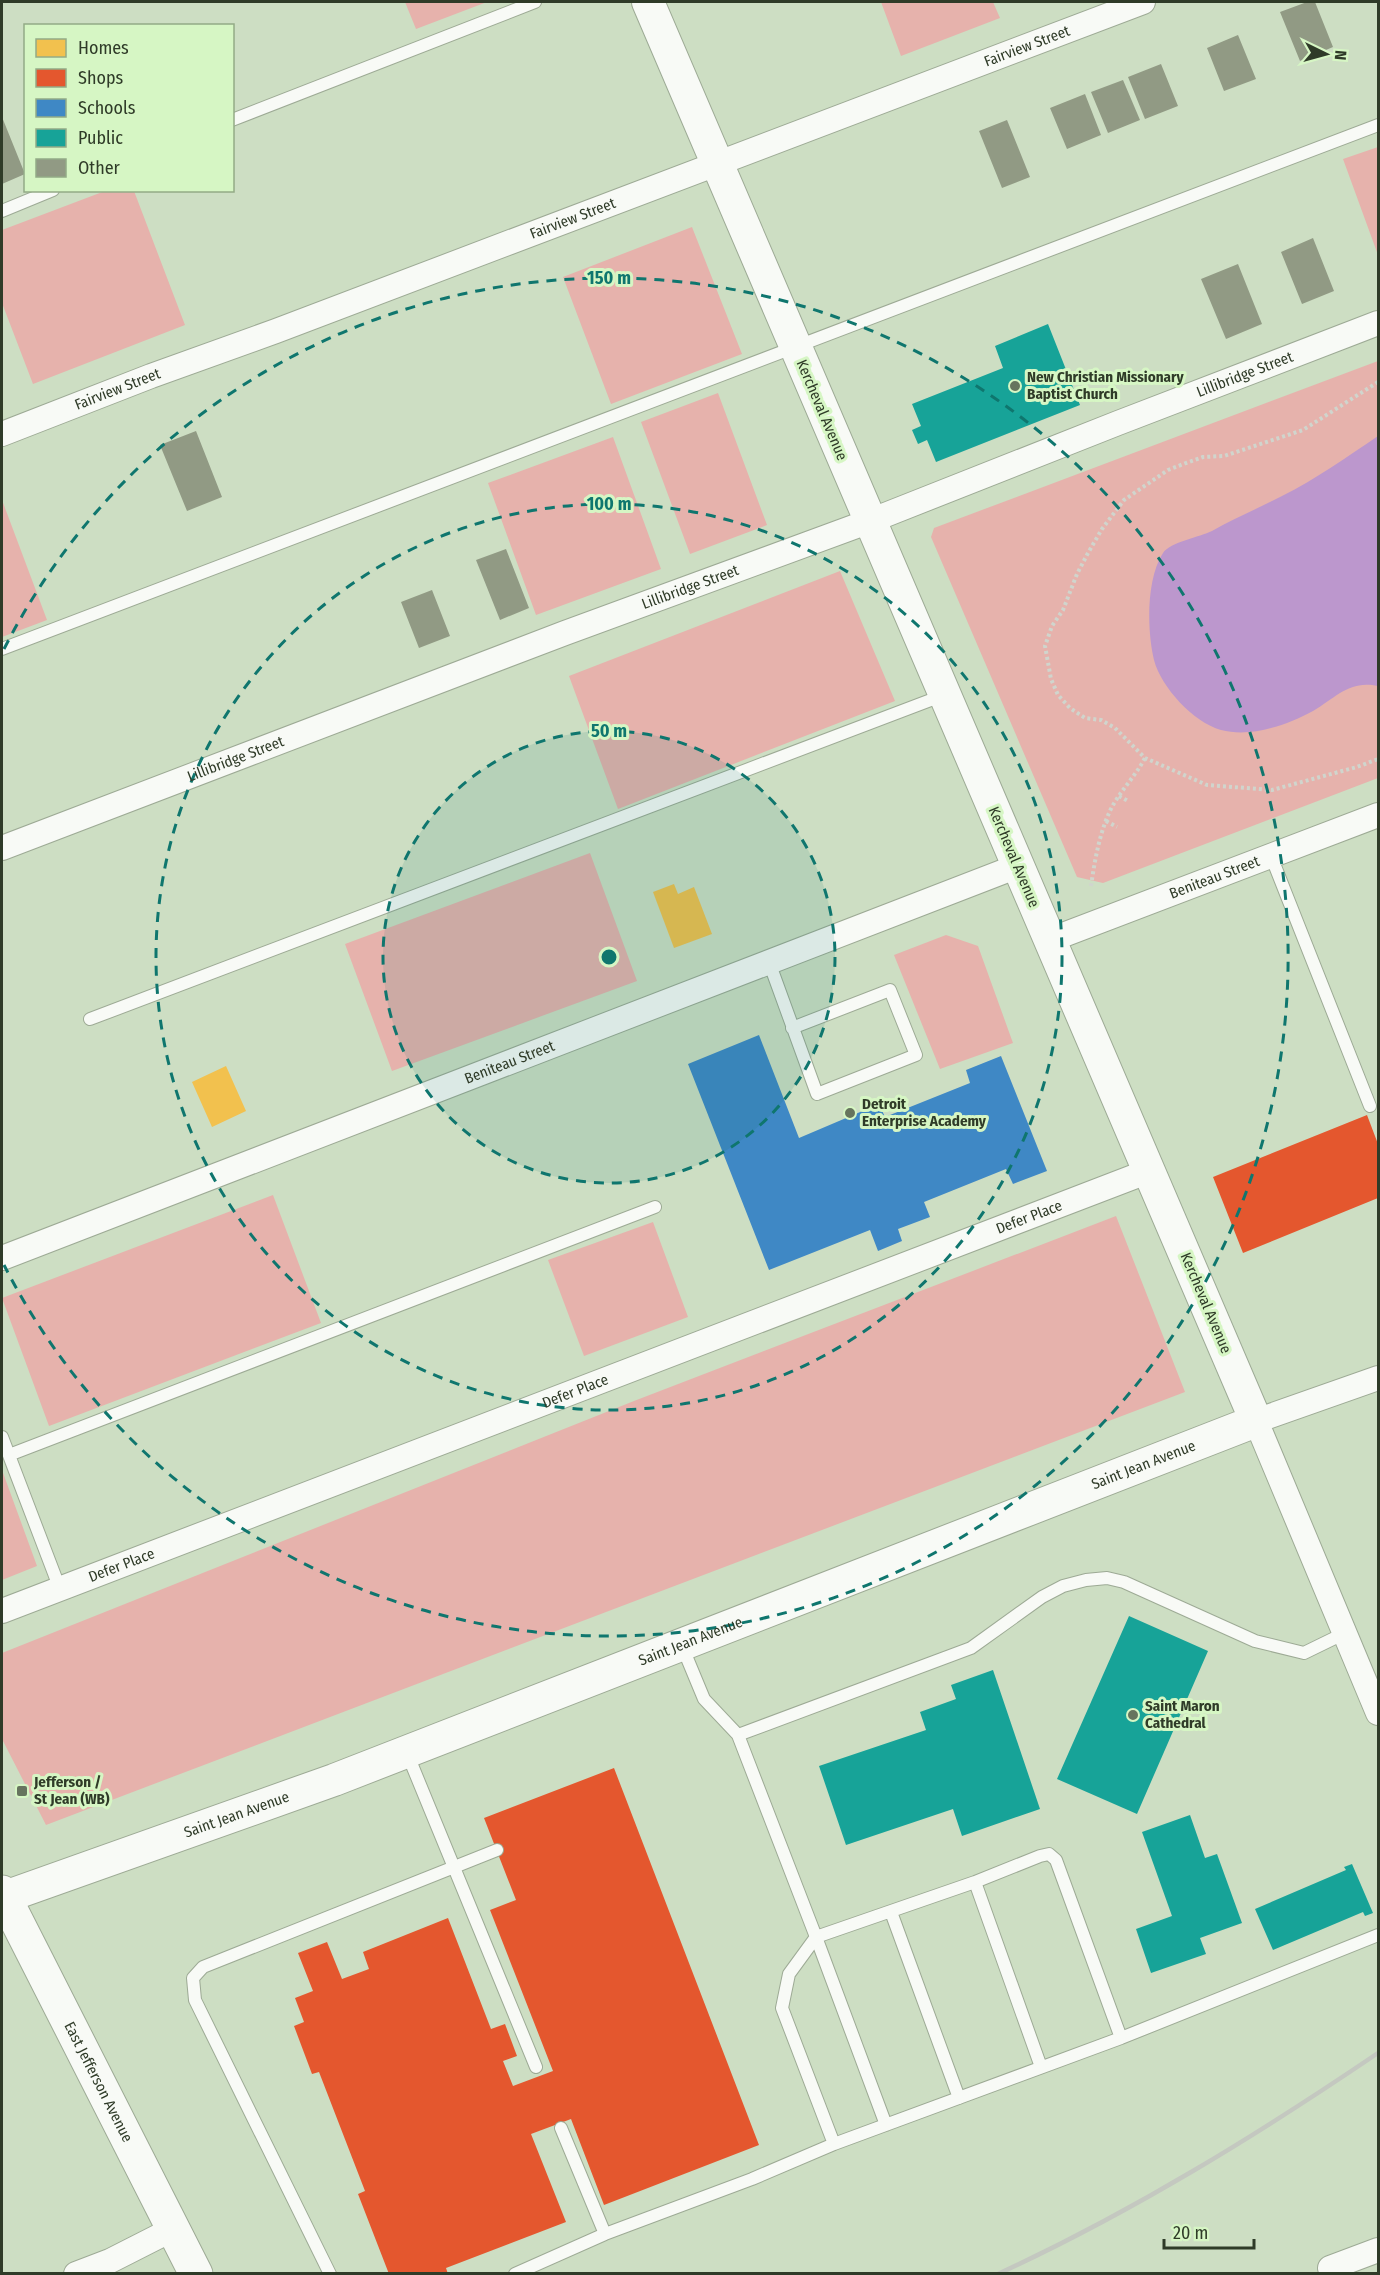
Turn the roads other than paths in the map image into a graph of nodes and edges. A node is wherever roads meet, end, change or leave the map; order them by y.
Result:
1 (535, 2) edge
2 (648, 2) edge
3 (1143, 2) edge
4 (234, 119) edge
5 (1378, 125) edge
6 (717, 165) junction
7 (48, 192) edge
8 (2, 211) edge
9 (1378, 323) edge
10 (795, 348) junction
11 (2, 434) edge
12 (870, 521) junction
13 (2, 649) edge
14 (945, 695) junction
15 (1378, 815) edge
16 (2, 848) edge
17 (1271, 856) junction
18 (1018, 866) junction
19 (1050, 940) junction
20 (769, 962) junction
21 (90, 1019) dead end
22 (792, 1028) junction
23 (1370, 1107) dead end
24 (1149, 1171) junction
25 (655, 1208) dead end
26 (2, 1258) edge
27 (1378, 1378) edge
28 (1256, 1421) junction
29 (2, 1437) edge
30 (9, 1455) junction
31 (60, 1589) junction
32 (2, 1611) edge
33 (1345, 1633) junction
34 (682, 1646) junction
35 (1378, 1713) edge
36 (738, 1734) junction
37 (406, 1752) junction
38 (497, 1850) dead end
39 (452, 1867) junction
40 (975, 1882) junction
41 (2, 1895) edge
42 (891, 1912) junction
43 (1378, 1935) edge
44 (816, 1937) junction
45 (1120, 2038) junction
46 (536, 2067) dead end
47 (1041, 2067) junction
48 (959, 2098) junction
49 (886, 2125) junction
50 (561, 2128) dead end
51 (834, 2144) junction
52 (173, 2229) junction
53 (605, 2234) junction
54 (1378, 2250) edge
55 (1340, 2268) edge
56 (76, 2274) edge
57 (196, 2274) edge
58 (330, 2274) edge
59 (515, 2274) edge

1 - 4 lane
2 - 6 street, Kercheval Avenue
3 - 6 street, Fairview Street
5 - 10 lane
6 - 10 street, Kercheval Avenue
6 - 11 street, Fairview Street
7 - 8 lane
9 - 12 street, Lillibridge Street
10 - 12 street, Kercheval Avenue
10 - 13 lane
12 - 14 street, Kercheval Avenue
12 - 16 street, Lillibridge Street
14 - 18 street, Kercheval Avenue
14 - 21 lane
15 - 17 street, Beniteau Street
17 - 19 street, Beniteau Street
17 - 23 lane
18 - 19 street, Kercheval Avenue
18 - 20 street, Beniteau Street
19 - 24 street, Kercheval Avenue
20 - 22 lane
20 - 26 street, Beniteau Street
22 - 22 lane
24 - 28 street, Kercheval Avenue
24 - 31 street, Defer Place
25 - 30 lane
27 - 28 street, Saint Jean Avenue
28 - 33 street, Kercheval Avenue
28 - 34 street, Saint Jean Avenue
29 - 30 lane
30 - 31 lane
31 - 32 street, Defer Place
33 - 35 street, Kercheval Avenue
33 - 36 lane
34 - 36 lane
34 - 37 street, Saint Jean Avenue
36 - 44 lane
37 - 39 lane
37 - 41 street, Saint Jean Avenue
38 - 39 lane
39 - 46 lane
39 - 58 lane
40 - 42 lane
40 - 45 lane
40 - 47 lane
41 - 52 main road, East Jefferson Avenue
42 - 44 lane
42 - 48 lane
43 - 45 lane
44 - 49 lane
44 - 51 lane
45 - 47 lane
47 - 48 lane
48 - 49 lane
49 - 51 lane
50 - 53 lane
51 - 53 lane
52 - 56 street
52 - 57 main road, East Jefferson Avenue
53 - 59 lane
54 - 55 street

